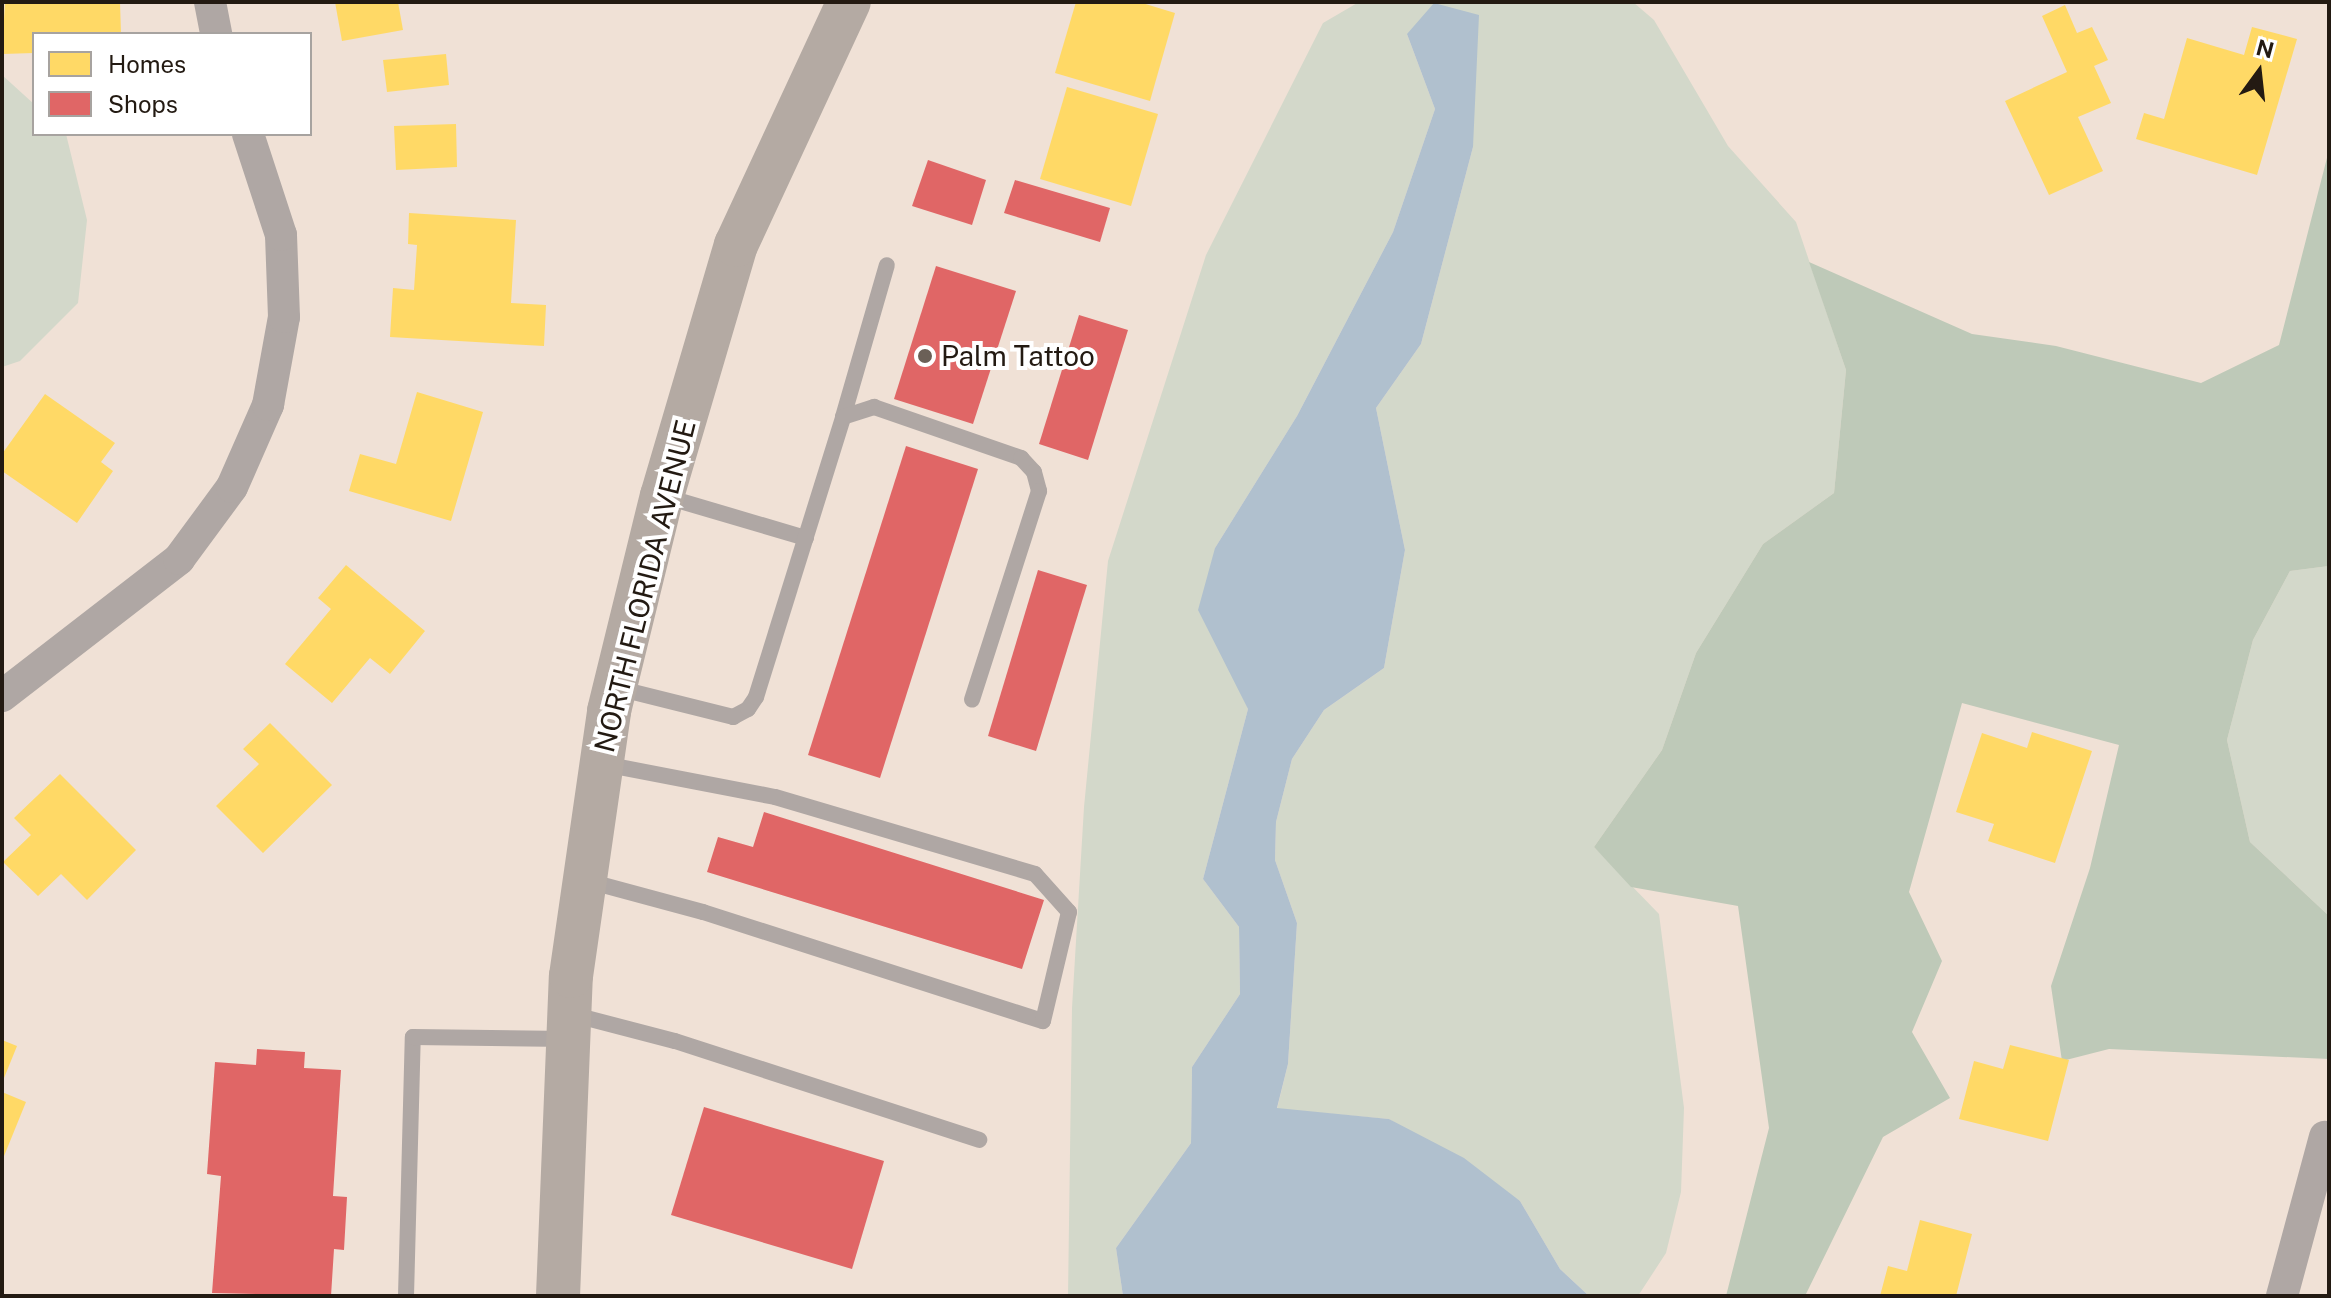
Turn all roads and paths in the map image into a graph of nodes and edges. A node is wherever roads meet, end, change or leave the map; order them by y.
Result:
1 (210, 2) edge
2 (849, 2) edge
3 (216, 32) edge
4 (249, 136) edge
5 (887, 265) dead end
6 (843, 417) junction
7 (662, 496) junction
8 (806, 538) junction
9 (615, 688) junction
10 (2, 696) edge
11 (972, 700) dead end
12 (602, 763) junction
13 (585, 880) junction
14 (569, 1026) junction
15 (2325, 1137) dead end
16 (979, 1140) dead end
17 (406, 1296) edge
18 (558, 1296) edge
19 (2282, 1296) edge

1 - 3 street
2 - 7 main road, NORTH FLORIDA AVENUE
4 - 10 street
5 - 6 lane
6 - 8 lane
6 - 11 lane
7 - 8 lane
7 - 9 main road, NORTH FLORIDA AVENUE
8 - 9 lane
9 - 12 main road, NORTH FLORIDA AVENUE
12 - 13 main road, NORTH FLORIDA AVENUE
12 - 13 lane
13 - 14 main road, NORTH FLORIDA AVENUE
14 - 16 lane
14 - 17 lane
14 - 18 main road, NORTH FLORIDA AVENUE
15 - 19 street

